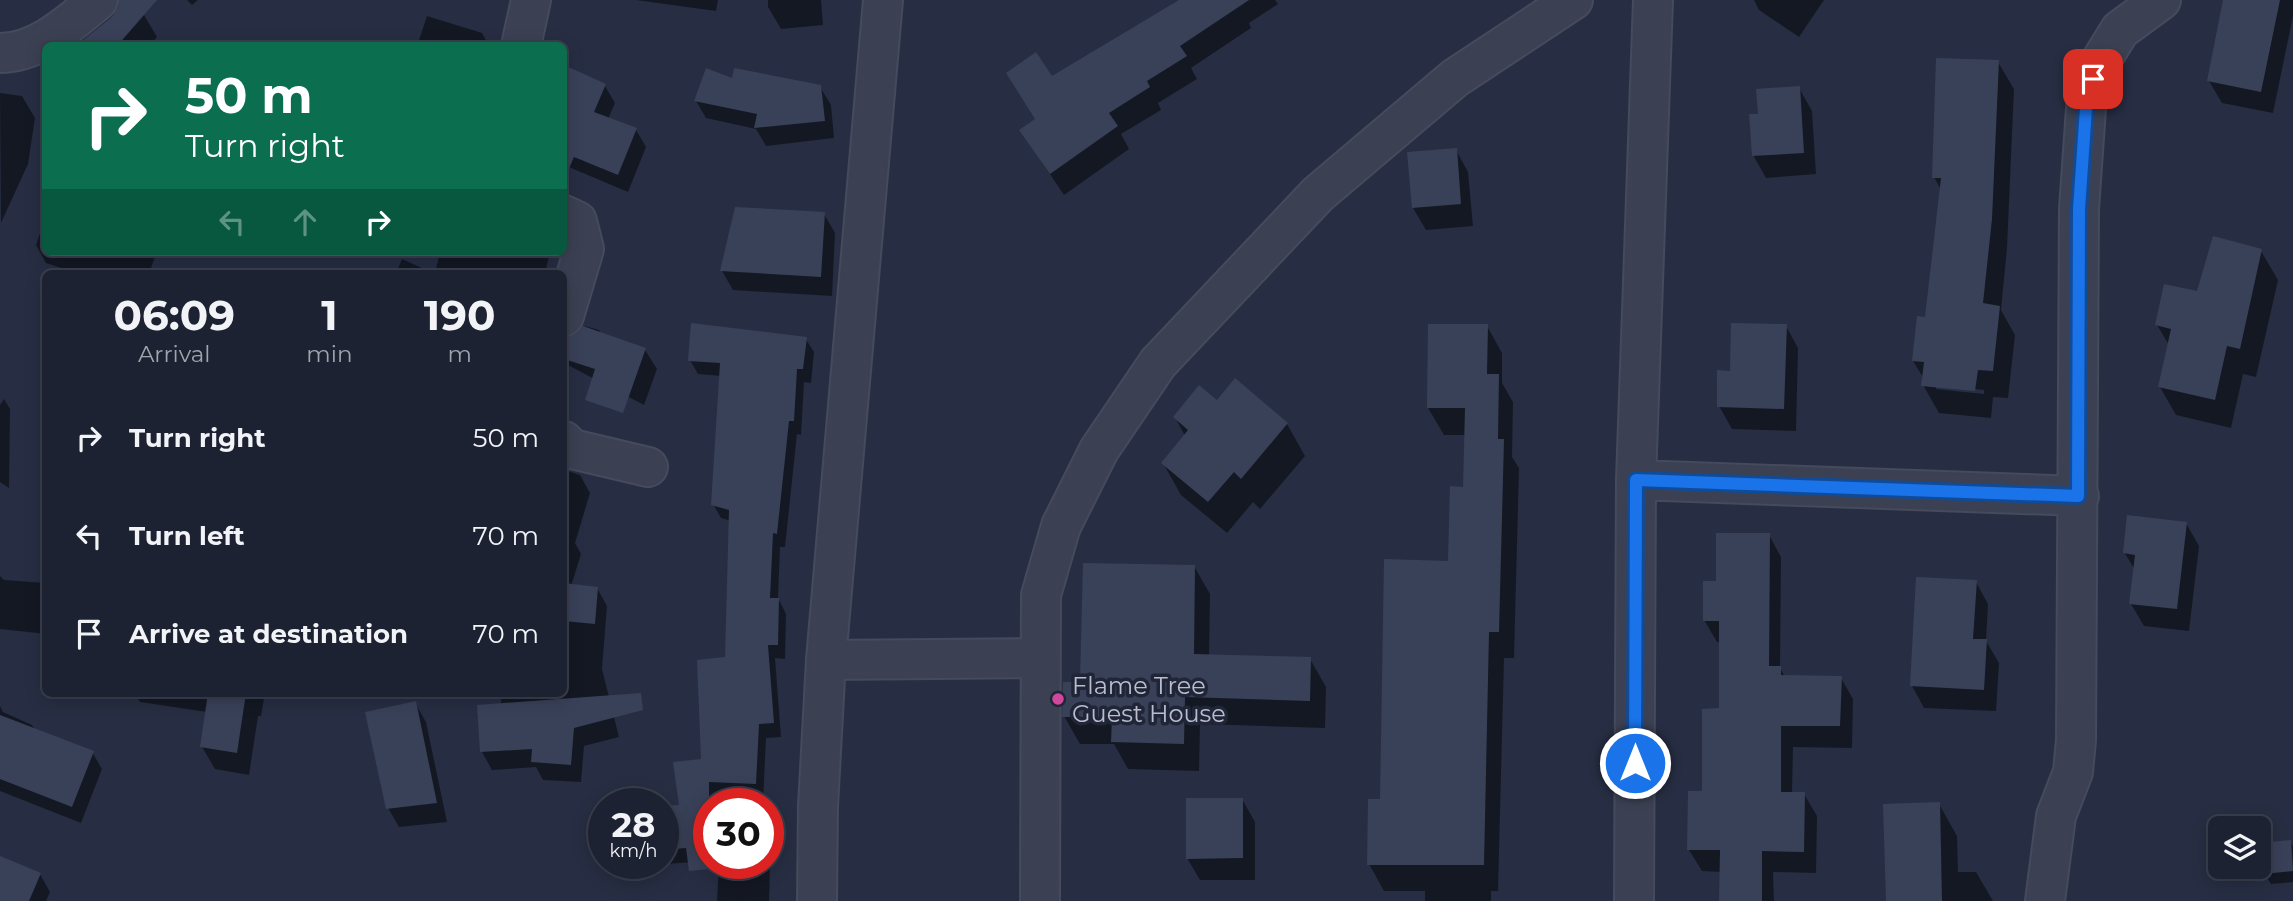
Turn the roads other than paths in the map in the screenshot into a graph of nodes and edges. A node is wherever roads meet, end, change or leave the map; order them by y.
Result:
1 (98, 0) edge
2 (531, 0) edge
3 (883, 0) edge
4 (1573, 0) edge
5 (1653, 0) edge
6 (2161, 0) edge
7 (522, 42) edge
8 (0, 53) edge
9 (567, 216) edge
10 (567, 306) edge
11 (567, 444) edge
12 (648, 467) dead end
13 (1636, 480) junction
14 (2078, 496) junction
15 (1040, 658) junction
16 (826, 660) junction
17 (817, 901) edge
18 (1040, 901) edge
19 (1634, 901) edge
20 (2045, 901) edge

1 - 8 street
2 - 7 street
3 - 16 street
4 - 15 street
5 - 13 street
6 - 14 street
9 - 10 street
11 - 12 street
13 - 14 street
13 - 19 street
14 - 20 street
15 - 16 street
15 - 18 street
16 - 17 street

